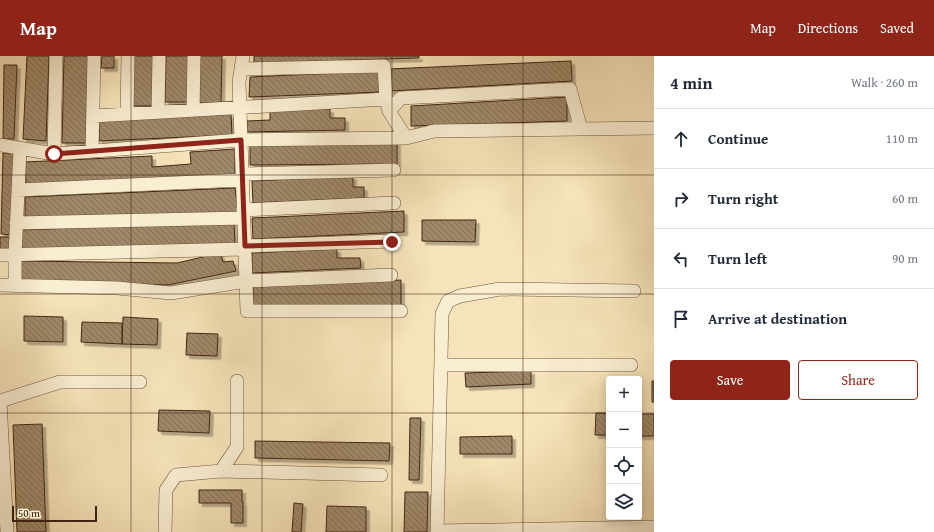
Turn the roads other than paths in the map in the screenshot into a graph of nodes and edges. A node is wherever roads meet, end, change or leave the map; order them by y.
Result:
1 (56, 56) edge
2 (94, 56) edge
3 (128, 56) edge
4 (159, 56) edge
5 (194, 56) edge
6 (243, 56) edge
7 (241, 69) junction
8 (388, 105) junction
9 (240, 108) junction
10 (192, 110) junction
11 (158, 112) junction
12 (127, 114) junction
13 (93, 116) junction
14 (654, 128) edge
15 (581, 129) junction
16 (406, 138) junction
17 (241, 140) junction
18 (0, 145) edge
19 (20, 149) junction
20 (92, 151) junction
21 (54, 154) junction
22 (394, 170) dead end
23 (242, 177) junction
24 (18, 190) junction
25 (394, 204) dead end
26 (243, 214) junction
27 (16, 223) junction
28 (392, 242) dead end
29 (245, 248) junction
30 (0, 255) edge
31 (15, 256) junction
32 (391, 275) dead end
33 (246, 281) junction
34 (0, 285) edge
35 (15, 286) junction
36 (634, 291) dead end
37 (401, 312) dead end
38 (441, 365) junction
39 (631, 365) dead end
40 (237, 381) dead end
41 (140, 382) dead end
42 (0, 401) edge
43 (1, 439) edge
44 (221, 471) junction
45 (381, 475) dead end
46 (2, 484) edge
47 (4, 524) edge
48 (654, 527) edge
49 (165, 532) edge
50 (437, 532) edge

1 - 21 lane
2 - 13 lane
3 - 12 lane
4 - 11 lane
5 - 10 lane
6 - 7 lane
7 - 8 lane
7 - 9 lane
8 - 9 lane
8 - 15 lane
8 - 16 lane
9 - 10 lane
9 - 17 lane
10 - 11 lane
11 - 12 lane
12 - 13 lane
13 - 20 lane
14 - 15 lane
15 - 16 lane
16 - 17 lane
17 - 20 lane
17 - 23 lane
18 - 19 lane
19 - 21 lane
19 - 24 lane
20 - 21 lane
22 - 23 lane
23 - 24 lane
23 - 26 lane
24 - 27 lane
25 - 26 lane
26 - 27 lane
26 - 29 lane
27 - 31 lane
28 - 29 lane
29 - 31 lane
29 - 33 lane
30 - 31 lane
31 - 35 lane
32 - 33 lane
33 - 35 lane
33 - 37 lane
34 - 35 lane
36 - 38 lane
38 - 39 lane
38 - 50 lane
40 - 44 lane
41 - 42 lane
42 - 43 lane
43 - 46 lane
44 - 45 lane
44 - 49 lane
46 - 47 lane
48 - 50 lane

